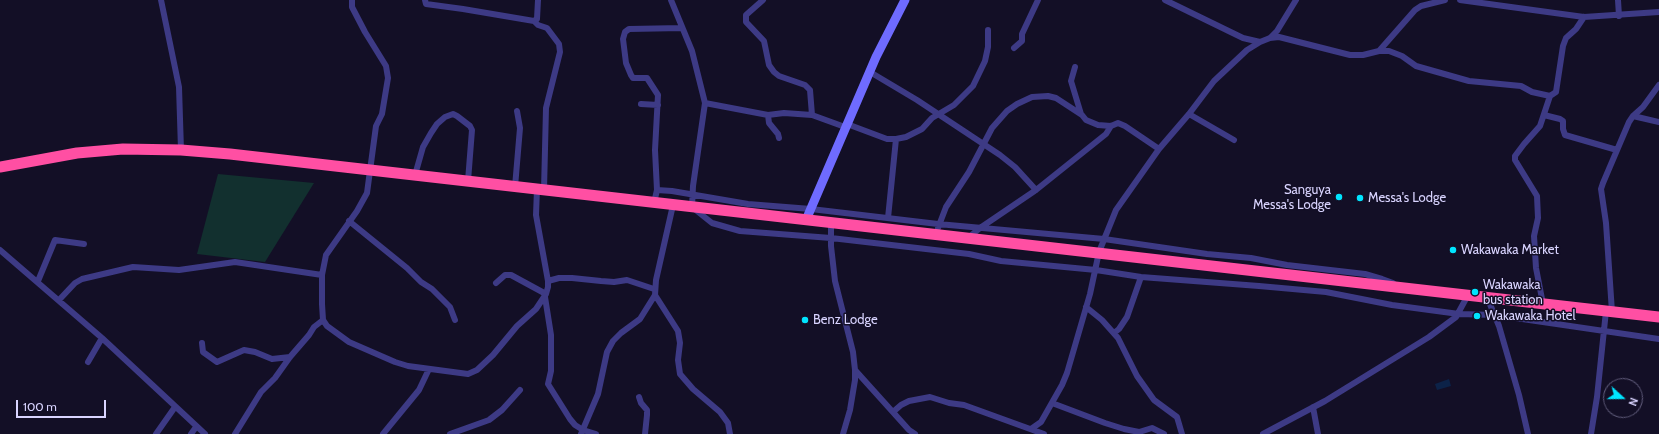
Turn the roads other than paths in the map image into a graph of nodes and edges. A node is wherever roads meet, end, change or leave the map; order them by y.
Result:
1 (161, 0) edge
2 (352, 0) edge
3 (425, 0) edge
4 (538, 0) edge
5 (671, 0) edge
6 (763, 0) edge
7 (905, 0) edge
8 (1038, 0) edge
9 (1165, 0) edge
10 (1296, 0) edge
11 (1445, 0) edge
12 (1460, 0) edge
13 (1513, 0) edge
14 (1618, 0) edge
15 (1511, 7) junction
16 (1659, 12) edge
17 (1619, 16) junction
18 (1584, 17) junction
19 (534, 21) junction
20 (682, 28) junction
21 (988, 30) dead end
22 (1270, 38) junction
23 (1260, 42) junction
24 (1014, 48) dead end
25 (1379, 51) junction
26 (1075, 67) dead end
27 (870, 72) junction
28 (1659, 85) edge
29 (1550, 96) junction
30 (705, 103) junction
31 (641, 104) dead end
32 (658, 105) junction
33 (516, 112) dead end
34 (938, 113) junction
35 (1190, 114) junction
36 (768, 115) junction
37 (812, 115) junction
38 (1082, 115) junction
39 (1544, 115) junction
40 (1633, 116) junction
41 (1659, 122) edge
42 (846, 125) junction
43 (1111, 126) junction
44 (779, 138) dead end
45 (896, 139) junction
46 (1234, 140) dead end
47 (983, 143) junction
48 (1159, 149) junction
49 (181, 150) junction
50 (1617, 150) junction
51 (0, 167) edge
52 (369, 170) junction
53 (415, 175) junction
54 (468, 181) junction
55 (515, 187) junction
56 (541, 189) junction
57 (657, 190) junction
58 (1036, 190) junction
59 (693, 195) junction
60 (654, 202) junction
61 (673, 205) junction
62 (692, 207) junction
63 (811, 209) junction
64 (888, 218) junction
65 (806, 220) junction
66 (350, 222) junction
67 (831, 223) junction
68 (980, 228) junction
69 (937, 230) junction
70 (831, 238) junction
71 (968, 238) junction
72 (1104, 239) junction
73 (84, 244) dead end
74 (0, 250) edge
75 (1099, 252) junction
76 (1096, 270) junction
77 (322, 276) junction
78 (1141, 277) junction
79 (38, 281) junction
80 (548, 281) junction
81 (496, 283) dead end
82 (1403, 288) junction
83 (655, 292) junction
84 (1468, 295) junction
85 (545, 296) junction
86 (1487, 297) junction
87 (59, 300) junction
88 (1543, 304) junction
89 (1086, 307) junction
90 (1609, 312) junction
91 (1459, 314) junction
92 (1495, 315) junction
93 (1659, 317) edge
94 (323, 320) junction
95 (455, 320) dead end
96 (1604, 330) junction
97 (1114, 333) junction
98 (102, 338) junction
99 (1659, 339) edge
100 (202, 343) dead end
101 (290, 357) junction
102 (88, 362) dead end
103 (429, 369) junction
104 (855, 370) junction
105 (520, 390) dead end
106 (639, 397) dead end
107 (1052, 404) junction
108 (175, 407) junction
109 (1313, 407) junction
110 (893, 412) junction
111 (196, 427) junction
112 (1031, 429) junction
113 (582, 432) edge
114 (156, 434) edge
115 (191, 434) edge
116 (204, 434) edge
117 (235, 434) edge
118 (383, 434) edge
119 (450, 434) edge
120 (596, 434) edge
121 (645, 434) edge
122 (730, 434) edge
123 (842, 434) edge
124 (915, 434) edge
125 (1044, 434) edge
126 (1164, 434) edge
127 (1182, 434) edge
128 (1263, 434) edge
129 (1318, 434) edge
130 (1528, 434) edge
131 (1591, 434) edge

1 - 49 street
2 - 52 street
3 - 19 street
4 - 19 street
5 - 20 street
6 - 37 street
7 - 27 street
8 - 24 street
9 - 23 street
10 - 22 street
11 - 25 street
12 - 15 street
13 - 15 street
14 - 17 street
15 - 18 street
16 - 17 street
17 - 18 street
18 - 29 street
19 - 56 street
20 - 30 street
20 - 32 street
21 - 34 street
22 - 23 street
22 - 25 street
23 - 35 street
25 - 29 street
26 - 38 street
27 - 34 street
27 - 42 street
28 - 40 street
29 - 39 street
30 - 36 street
30 - 59 street
31 - 32 street
32 - 57 street
33 - 55 street
34 - 45 street
34 - 47 street
35 - 46 street
35 - 48 street
36 - 37 street
36 - 44 street
37 - 42 street
38 - 43 street
38 - 47 street
39 - 50 street
39 - 88 street
40 - 41 street
40 - 50 street
42 - 45 street
42 - 63 street
43 - 48 street
43 - 58 street
45 - 64 street
47 - 58 street
47 - 69 street
48 - 72 street
49 - 51 highway
49 - 52 highway
50 - 90 street
52 - 53 highway
52 - 66 street
53 - 54 highway
53 - 54 street
54 - 55 highway
55 - 56 highway
56 - 60 highway
56 - 80 street
57 - 59 street
57 - 60 street
58 - 68 street
59 - 62 street
59 - 63 street
60 - 61 highway
61 - 62 highway
61 - 83 street
62 - 65 highway
62 - 70 street
63 - 64 street
63 - 65 street
64 - 69 street
65 - 67 highway
66 - 77 street
66 - 95 street
67 - 69 highway
67 - 70 street
68 - 69 street
68 - 71 street
68 - 72 street
69 - 71 highway
70 - 76 street
70 - 104 street
71 - 75 highway
72 - 75 street
72 - 82 street
73 - 79 street
74 - 79 street
75 - 76 street
75 - 82 highway
76 - 78 street
76 - 89 street
77 - 87 street
77 - 94 street
78 - 91 street
78 - 97 street
79 - 87 street
80 - 83 street
80 - 85 street
81 - 85 street
82 - 84 highway
83 - 113 street
83 - 122 street
84 - 86 highway
84 - 91 street
85 - 103 street
85 - 113 street
86 - 88 highway
86 - 92 street
87 - 98 street
88 - 90 highway
89 - 97 street
89 - 107 street
90 - 93 highway
90 - 96 street
91 - 92 street
91 - 109 street
92 - 96 street
92 - 130 street
94 - 101 street
94 - 103 street
96 - 99 street
96 - 131 street
97 - 127 street
98 - 102 street
98 - 108 street
100 - 101 street
101 - 117 street
103 - 118 street
104 - 110 street
104 - 123 street
105 - 119 street
106 - 121 street
107 - 112 street
107 - 126 street
108 - 111 street
108 - 114 street
109 - 128 street
109 - 129 street
110 - 112 street
110 - 124 street
111 - 115 street
111 - 116 street
112 - 125 street
113 - 120 street

